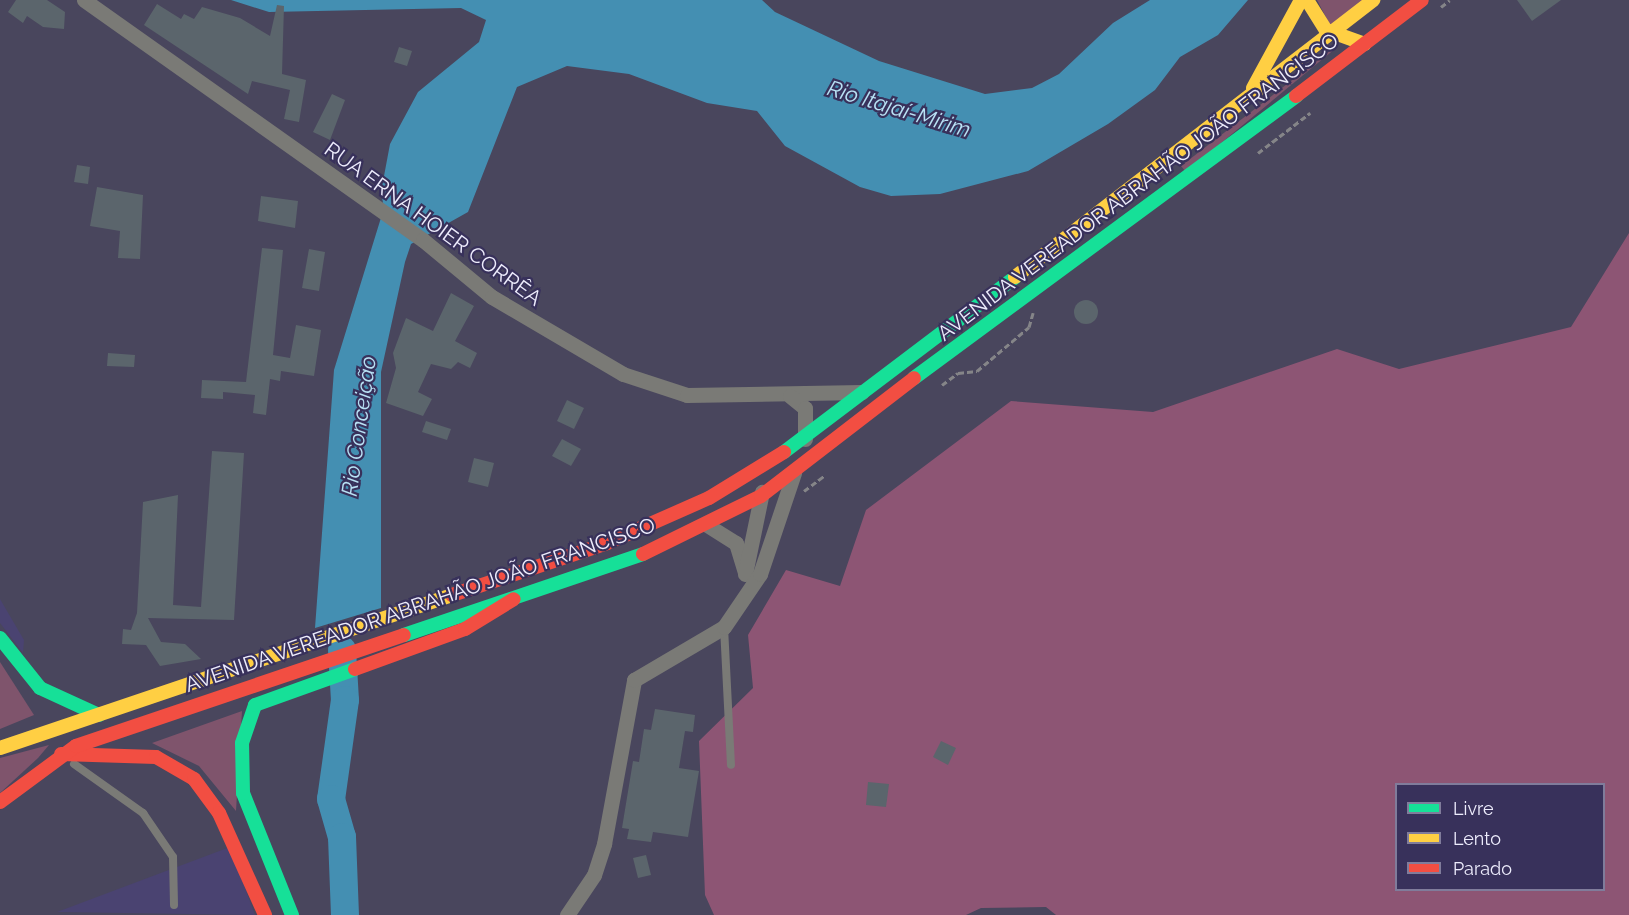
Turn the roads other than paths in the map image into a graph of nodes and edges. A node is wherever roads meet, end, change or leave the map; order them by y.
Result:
1 (84, 0) edge
2 (1301, 0) edge
3 (1307, 0) edge
4 (1374, 0) edge
5 (1394, 0) edge
6 (1422, 0) edge
7 (1395, 20) junction
8 (1332, 34) junction
9 (1365, 44) junction
10 (1237, 109) junction
11 (868, 391) junction
12 (790, 396) junction
13 (805, 439) junction
14 (770, 464) junction
15 (794, 473) junction
16 (761, 496) junction
17 (707, 525) junction
18 (746, 574) junction
19 (514, 599) junction
20 (739, 604) junction
21 (724, 627) junction
22 (0, 639) edge
23 (99, 715) junction
24 (0, 748) edge
25 (61, 754) junction
26 (731, 765) dead end
27 (0, 802) edge
28 (174, 905) dead end
29 (265, 915) edge
30 (292, 915) edge
31 (567, 915) edge

1 - 12 street, RUA ERNA HOIER CORRÊA
2 - 10 main road
3 - 8 main road
4 - 8 main road, AVENIDA VEREADOR ABRAHÃO JOÃO FRANCISCO
5 - 7 main road
6 - 7 main road, AVENIDA VEREADOR ABRAHÃO JOÃO FRANCISCO
7 - 9 main road, AVENIDA VEREADOR ABRAHÃO JOÃO FRANCISCO
8 - 9 main road
8 - 10 main road, AVENIDA VEREADOR ABRAHÃO JOÃO FRANCISCO
9 - 15 main road, AVENIDA VEREADOR ABRAHÃO JOÃO FRANCISCO
10 - 11 main road, AVENIDA VEREADOR ABRAHÃO JOÃO FRANCISCO
11 - 12 street, RUA ERNA HOIER CORRÊA
11 - 13 main road, AVENIDA VEREADOR ABRAHÃO JOÃO FRANCISCO
12 - 13 street
13 - 14 main road, AVENIDA VEREADOR ABRAHÃO JOÃO FRANCISCO
14 - 16 street
14 - 23 main road, AVENIDA VEREADOR ABRAHÃO JOÃO FRANCISCO
15 - 16 main road, AVENIDA VEREADOR ABRAHÃO JOÃO FRANCISCO
15 - 20 street
16 - 17 main road, AVENIDA VEREADOR ABRAHÃO JOÃO FRANCISCO
16 - 18 street
17 - 18 street
17 - 19 main road, AVENIDA VEREADOR ABRAHÃO JOÃO FRANCISCO
18 - 20 street
19 - 25 main road, AVENIDA VEREADOR ABRAHÃO JOÃO FRANCISCO
19 - 30 main road
20 - 21 street
21 - 26 lane
21 - 31 street
22 - 23 main road
23 - 24 main road, AVENIDA VEREADOR ABRAHÃO JOÃO FRANCISCO
25 - 27 main road, AVENIDA VEREADOR ABRAHÃO JOÃO FRANCISCO
25 - 28 lane
25 - 29 main road

